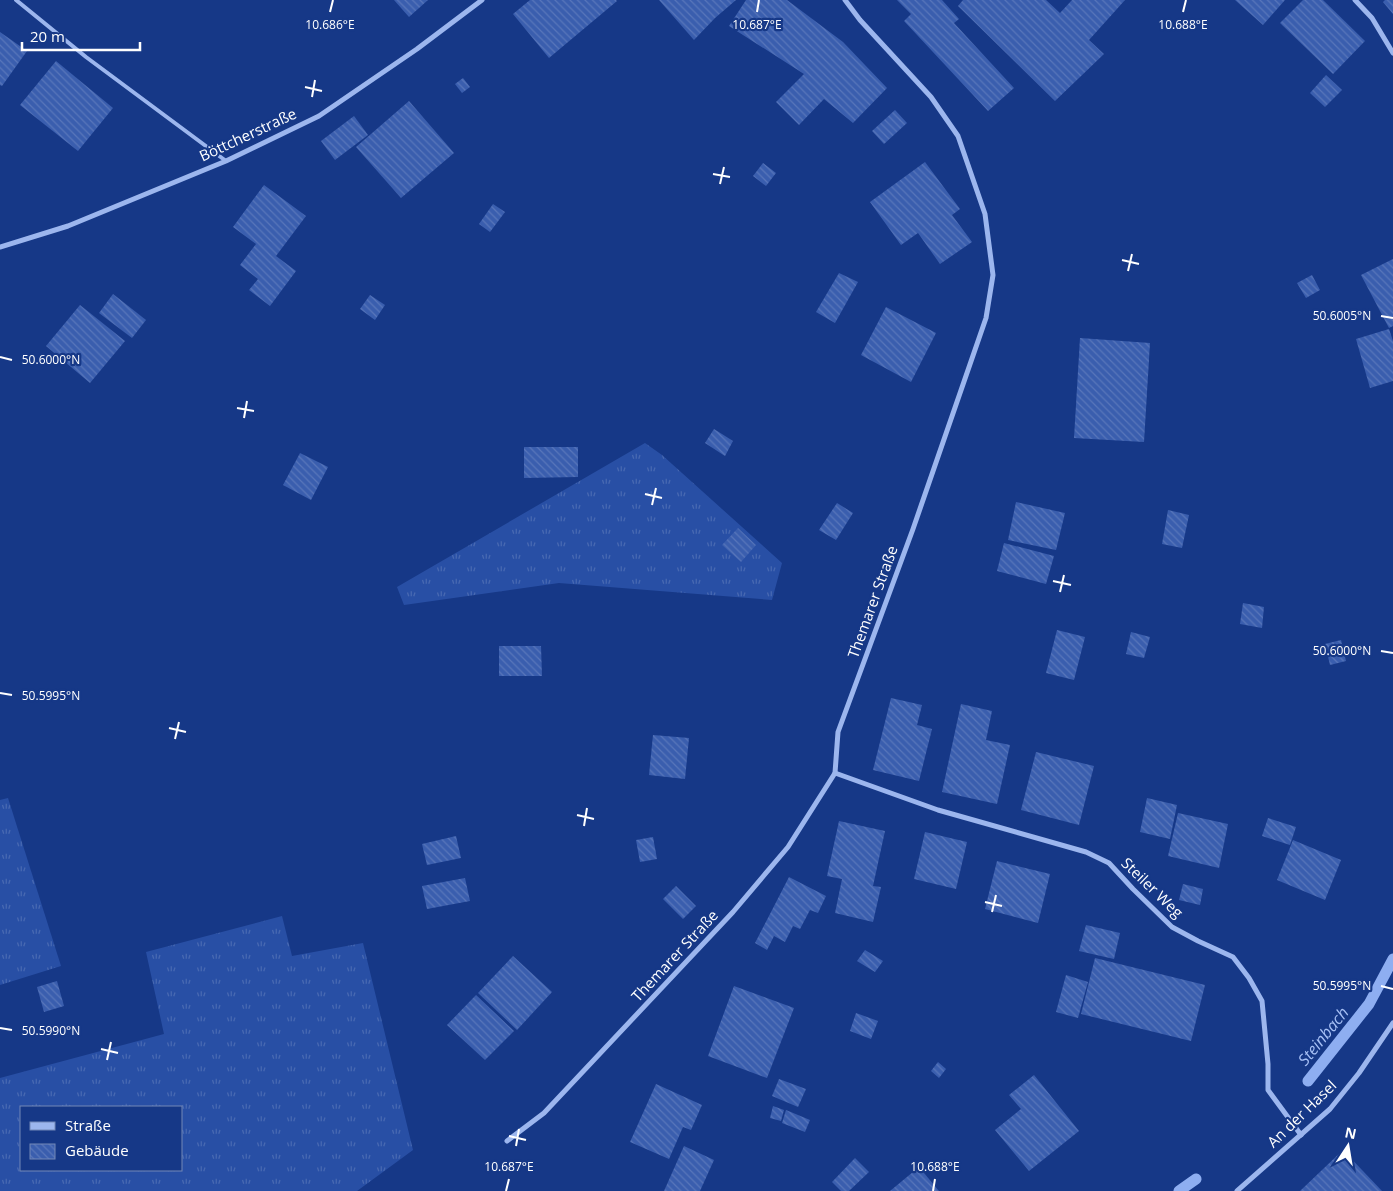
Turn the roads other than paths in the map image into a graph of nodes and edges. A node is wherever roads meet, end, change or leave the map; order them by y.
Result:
1 (16, 0) edge
2 (482, 0) edge
3 (845, 0) edge
4 (1355, 0) edge
5 (1393, 53) edge
6 (226, 161) junction
7 (0, 247) edge
8 (835, 773) junction
9 (1393, 1022) edge
10 (1301, 1135) junction
11 (507, 1141) dead end
12 (1237, 1191) edge

1 - 6 lane
2 - 6 street, Böttcherstraße
3 - 8 street, Themarer Straße
4 - 5 street
6 - 7 street, Böttcherstraße
8 - 10 street, Steiler Weg
8 - 11 street, Themarer Straße
9 - 10 street, An der Hasel
10 - 12 street, An der Hasel

